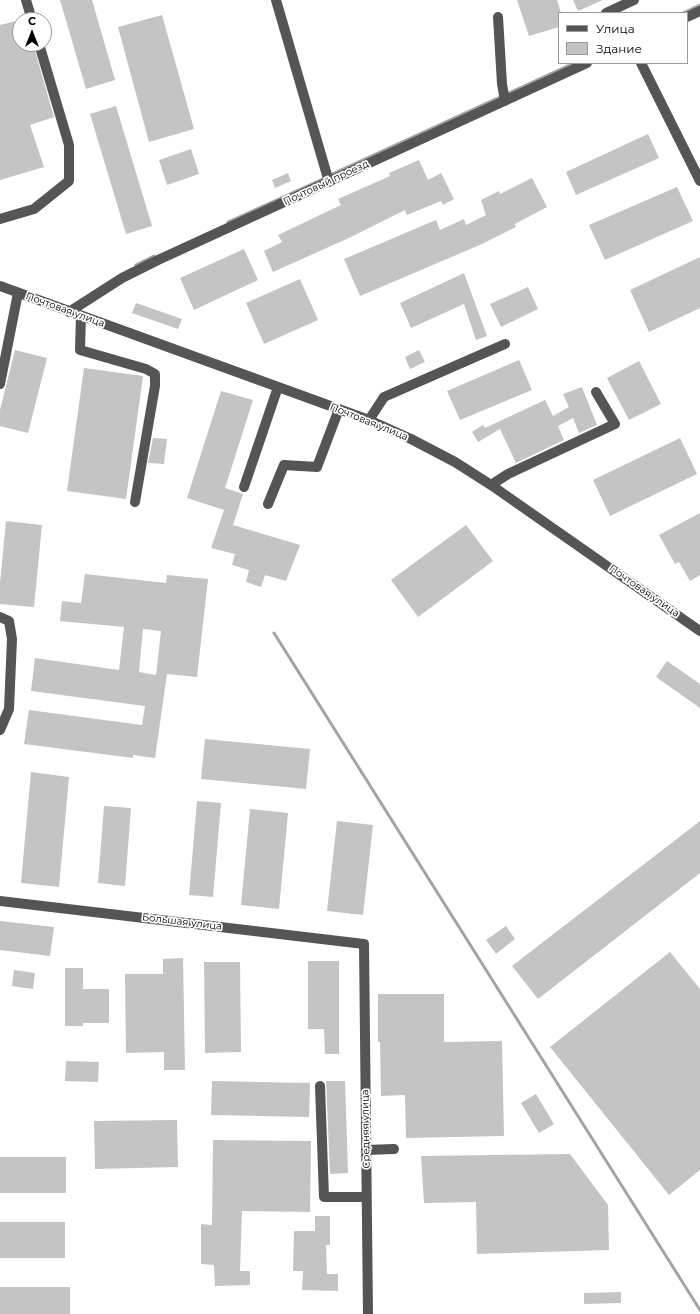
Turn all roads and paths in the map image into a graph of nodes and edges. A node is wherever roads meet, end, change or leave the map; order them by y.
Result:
1 (26, 0) edge
2 (276, 0) edge
3 (634, 0) edge
4 (700, 11) edge
5 (30, 12) edge
6 (608, 12) edge
7 (498, 17) dead end
8 (688, 17) edge
9 (41, 52) edge
10 (585, 64) edge
11 (642, 64) edge
12 (505, 101) junction
13 (700, 181) edge
14 (328, 182) junction
15 (0, 219) edge
16 (0, 286) edge
17 (18, 293) junction
18 (69, 312) junction
19 (81, 316) junction
20 (505, 344) dead end
21 (0, 384) edge
22 (278, 387) junction
23 (596, 392) dead end
24 (339, 409) junction
25 (369, 420) junction
26 (492, 485) junction
27 (244, 487) dead end
28 (135, 502) dead end
29 (268, 504) dead end
30 (0, 617) edge
31 (700, 631) edge
32 (0, 730) edge
33 (0, 901) edge
34 (364, 944) joint
35 (320, 1086) dead end
36 (394, 1149) dead end
37 (366, 1150) junction
38 (366, 1198) junction
39 (368, 1314) edge

1 - 5 street
2 - 14 street
3 - 6 street
4 - 8 street
7 - 12 street
9 - 15 street
10 - 12 street, Почтовый проезд
11 - 13 street
12 - 14 street, Почтовый проезд
14 - 18 street, Почтовый проезд
16 - 17 street, Почтовая улица
17 - 18 street, Почтовая улица
17 - 21 street
18 - 19 street, Почтовая улица
19 - 22 street, Почтовая улица
19 - 28 street
20 - 25 street
22 - 24 street, Почтовая улица
22 - 27 street
23 - 26 street
24 - 25 street, Почтовая улица
24 - 29 street
25 - 26 street, Почтовая улица
26 - 31 street, Почтовая улица
30 - 32 street
33 - 34 street, Большая улица
34 - 37 street, Средняя улица
35 - 38 street
36 - 37 street
37 - 38 street, Средняя улица
38 - 39 street, Средняя улица

